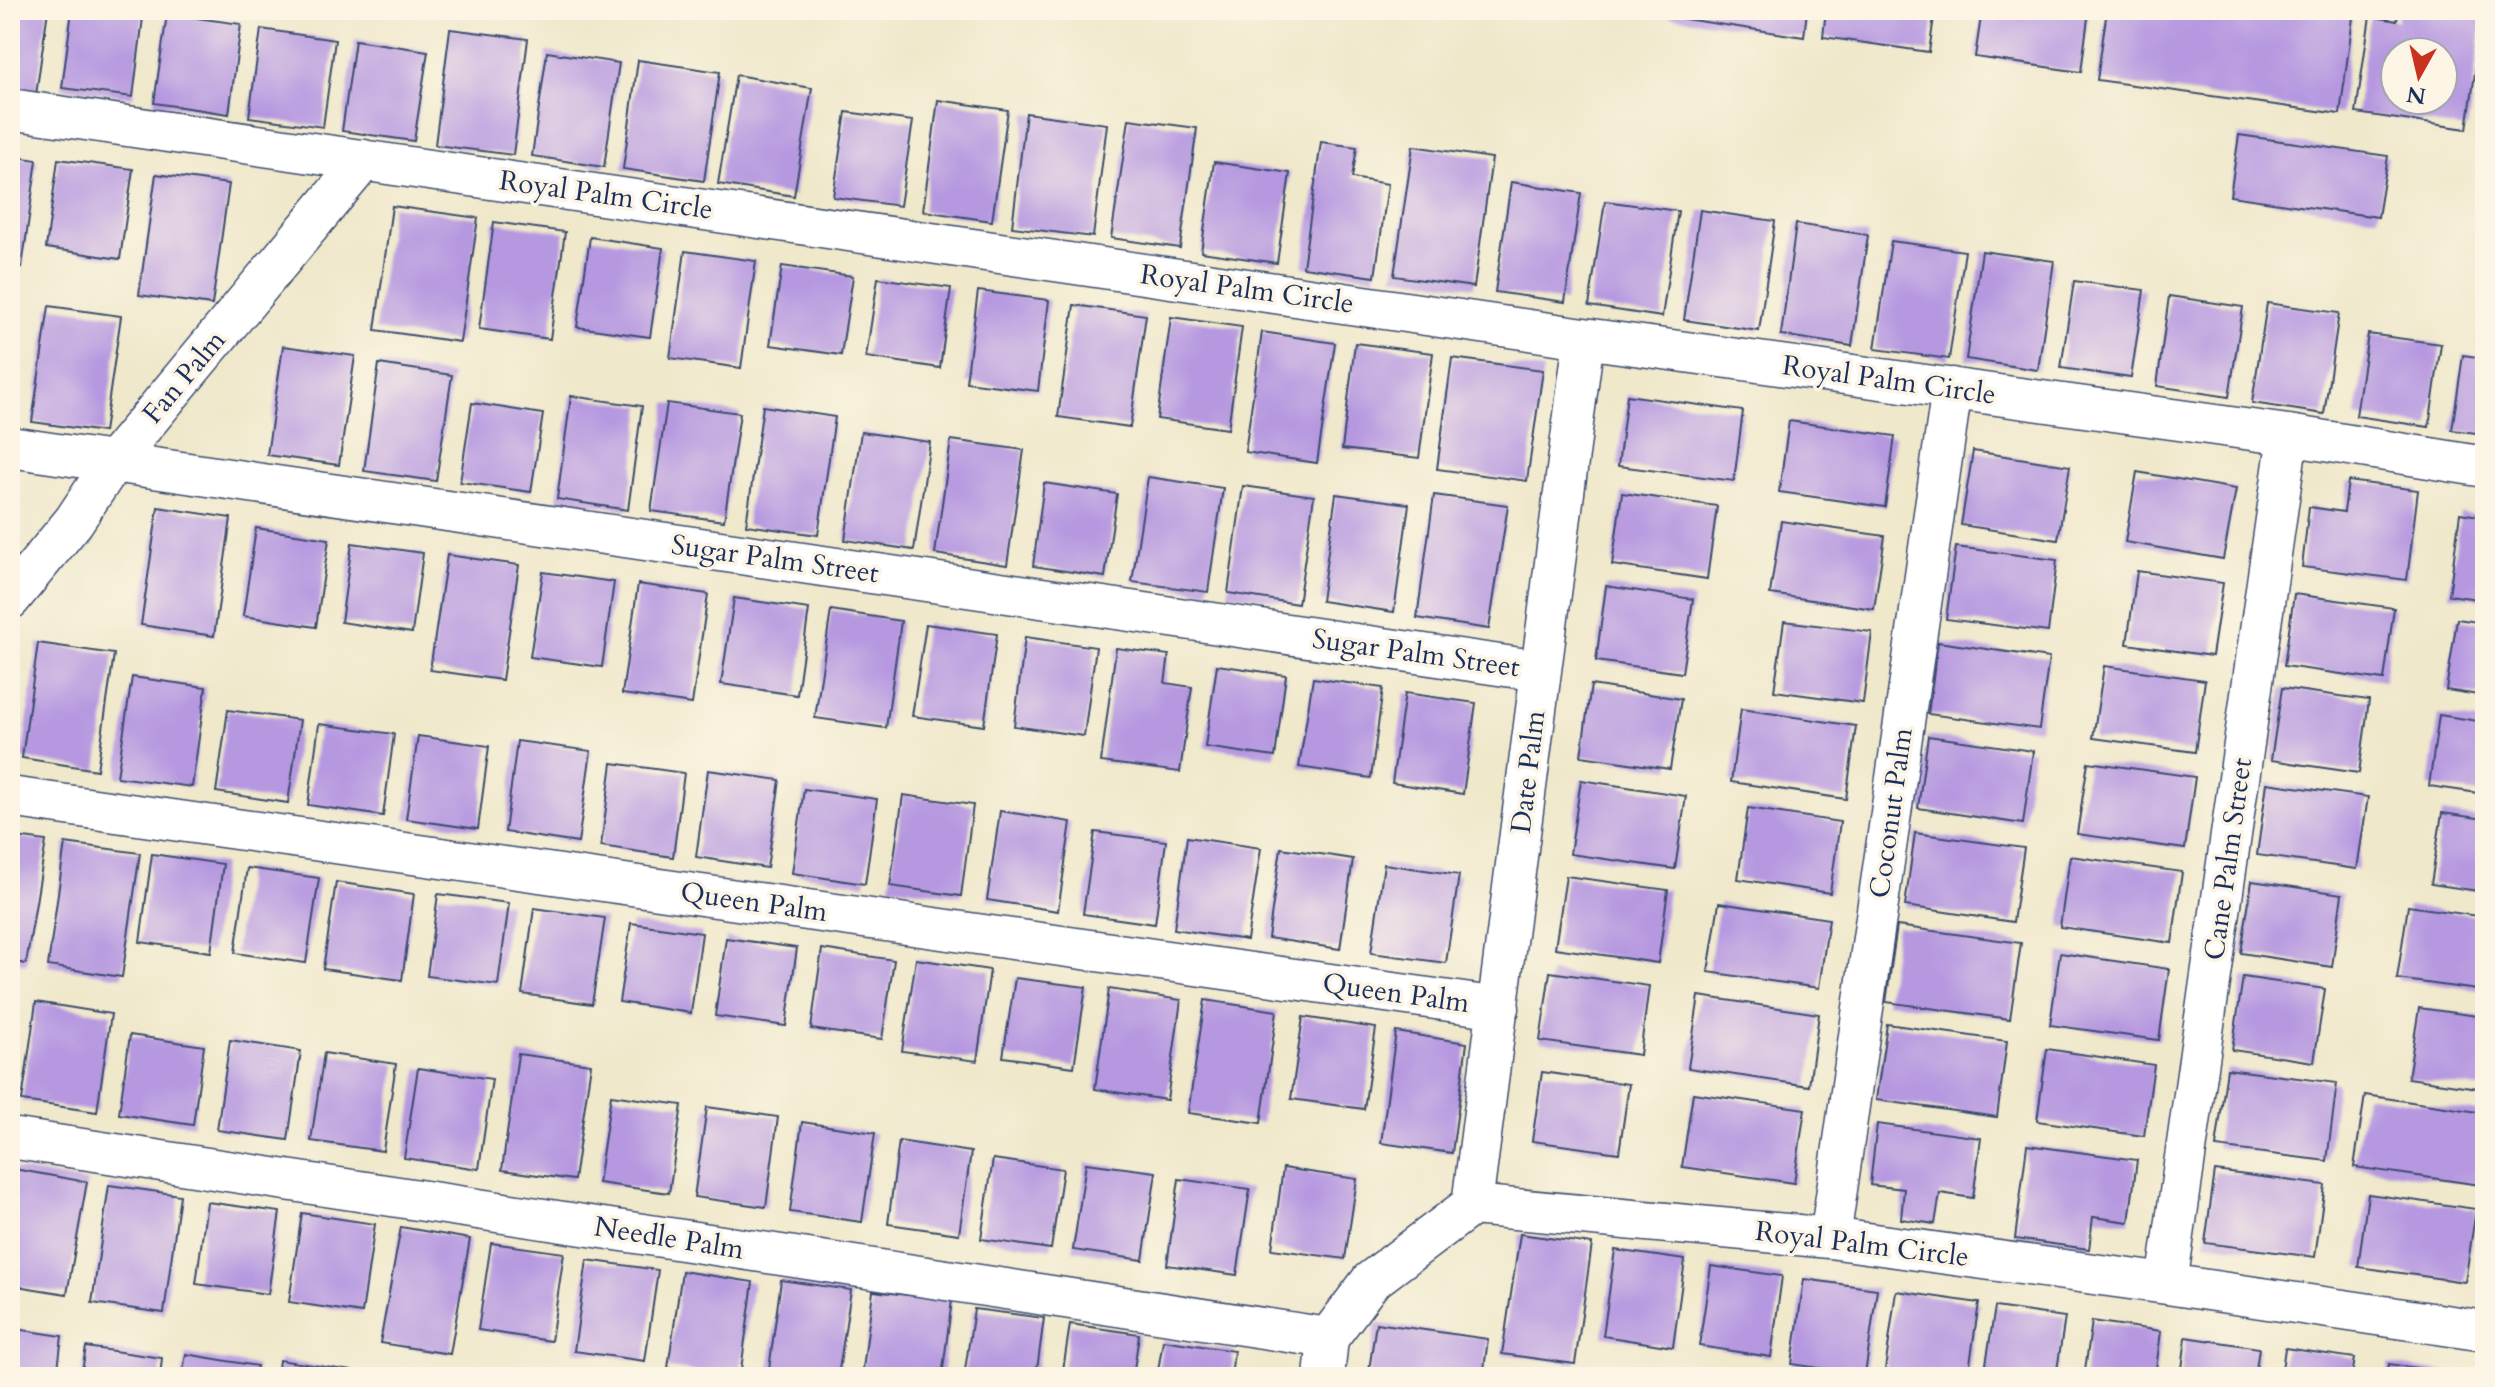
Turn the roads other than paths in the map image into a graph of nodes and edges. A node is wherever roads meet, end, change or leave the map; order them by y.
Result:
1 (10, 109) edge
2 (364, 160) junction
3 (1584, 338) junction
4 (1952, 388) junction
5 (2288, 435) junction
6 (10, 447) edge
7 (113, 462) junction
8 (2485, 467) edge
9 (10, 599) edge
10 (1540, 671) junction
11 (10, 797) edge
12 (1499, 1008) junction
13 (10, 1138) edge
14 (1472, 1205) junction
15 (1830, 1238) junction
16 (2167, 1284) junction
17 (2485, 1331) edge
18 (1326, 1358) edge

1 - 2 street, Royal Palm Circle
2 - 3 street, Royal Palm Circle
2 - 7 street, Fan Palm
3 - 4 street, Royal Palm Circle
3 - 10 street, Date Palm
4 - 5 street, Royal Palm Circle
4 - 15 street, Coconut Palm
5 - 8 street, Royal Palm Circle
5 - 16 street, Cane Palm Street
6 - 7 street, Sugar Palm Street
7 - 9 street, Fan Palm
7 - 10 street, Sugar Palm Street
10 - 12 street, Date Palm
11 - 12 street, Queen Palm
12 - 14 street, Date Palm
13 - 18 street, Needle Palm
14 - 15 street, Royal Palm Circle
14 - 18 street
15 - 16 street, Royal Palm Circle
16 - 17 street, Royal Palm Circle

